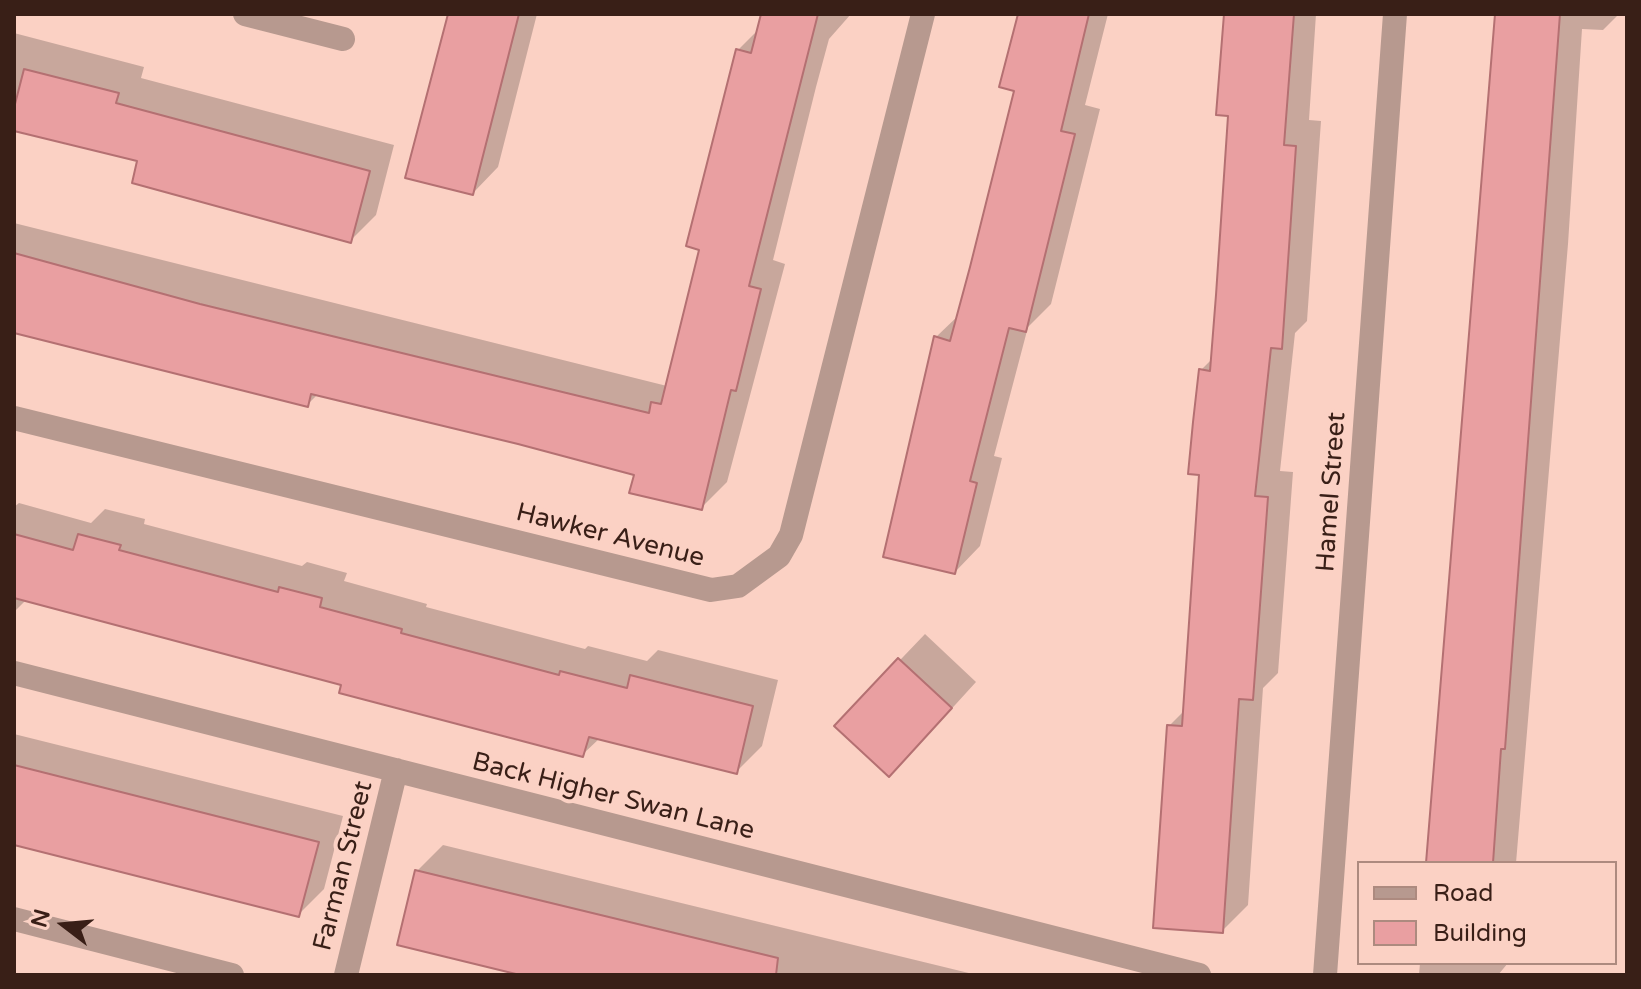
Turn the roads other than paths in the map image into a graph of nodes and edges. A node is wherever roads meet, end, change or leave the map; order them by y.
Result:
1 (245, 14) edge
2 (923, 14) edge
3 (1395, 14) edge
4 (343, 39) dead end
5 (14, 418) edge
6 (14, 673) edge
7 (396, 770) junction
8 (14, 919) edge
9 (232, 975) edge
10 (346, 975) edge
11 (1199, 975) edge
12 (1325, 975) edge

1 - 4 street
2 - 5 street, Hawker Avenue
3 - 12 street, Hamel Street
6 - 7 street, Back Higher Swan Lane
7 - 10 street, Farman Street
7 - 11 street, Back Higher Swan Lane
8 - 9 street

